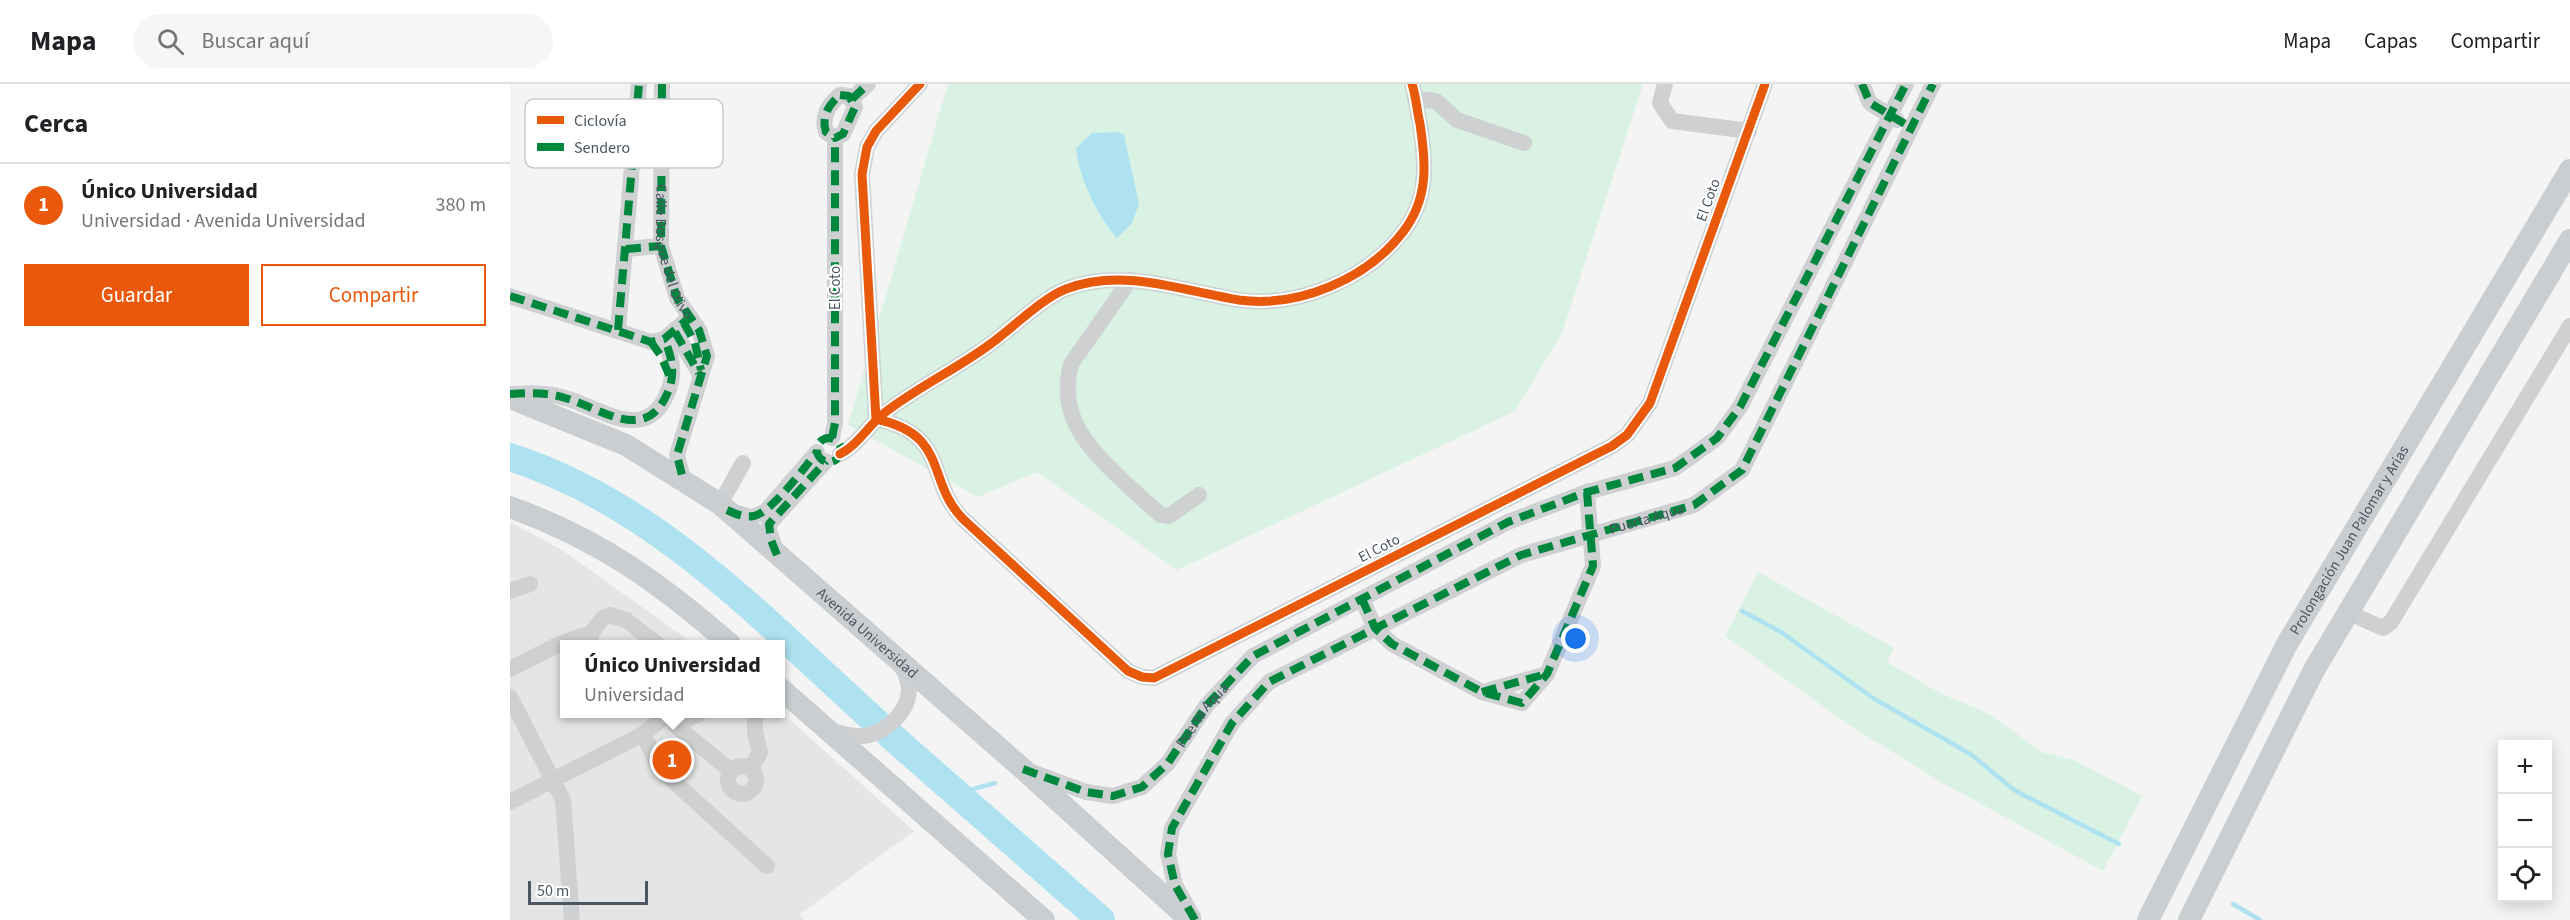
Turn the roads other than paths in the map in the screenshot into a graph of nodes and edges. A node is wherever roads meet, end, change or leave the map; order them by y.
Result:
1 (639, 84) edge
2 (662, 84) edge
3 (868, 84) edge
4 (920, 84) edge
5 (1665, 84) edge
6 (1766, 84) edge
7 (1862, 84) edge
8 (1906, 84) edge
9 (1933, 84) edge
10 (1414, 92) edge
11 (638, 99) edge
12 (662, 99) edge
13 (852, 99) junction
14 (1889, 116) junction
15 (1910, 127) junction
16 (1749, 131) junction
17 (835, 138) junction
18 (1524, 143) dead end
19 (632, 168) edge
20 (661, 168) edge
21 (2570, 170) edge
22 (2570, 240) edge
23 (661, 246) junction
24 (626, 249) junction
25 (1130, 280) junction
26 (510, 296) edge
27 (2570, 326) edge
28 (618, 330) junction
29 (673, 331) junction
30 (510, 394) edge
31 (510, 399) edge
32 (876, 419) junction
33 (828, 456) junction
34 (742, 463) dead end
35 (683, 479) junction
36 (1587, 492) junction
37 (1199, 495) dead end
38 (510, 507) edge
39 (723, 507) junction
40 (1591, 533) junction
41 (777, 555) junction
42 (530, 584) dead end
43 (510, 591) edge
44 (1362, 599) junction
45 (2349, 612) junction
46 (1375, 628) junction
47 (591, 639) edge
48 (650, 640) edge
49 (724, 640) edge
50 (560, 644) edge
51 (900, 662) junction
52 (510, 669) edge
53 (785, 692) edge
54 (510, 697) edge
55 (664, 718) edge
56 (690, 718) edge
57 (755, 718) edge
58 (829, 730) junction
59 (643, 734) junction
60 (751, 769) junction
61 (1023, 769) junction
62 (731, 771) junction
63 (553, 780) junction
64 (510, 802) edge
65 (2201, 818) junction
66 (2234, 834) junction
67 (767, 866) dead end
68 (1033, 916) edge
69 (572, 920) edge
70 (1192, 920) edge
71 (2148, 920) edge
72 (2189, 920) edge

1 - 11 street, Calle Bosque del Olivo
2 - 12 street, Calle Bosque del Olivo
3 - 13 street
4 - 32 street
5 - 16 street
6 - 16 street, El Coto
7 - 14 street
8 - 14 street, Puerta Aqua
9 - 15 street, Puerta Aqua
10 - 18 street
10 - 25 street
13 - 17 street
13 - 17 street, El Coto
14 - 15 street
14 - 36 street, Puerta Aqua
15 - 40 street, Puerta Aqua
16 - 32 street, El Coto
17 - 33 street, El Coto
19 - 24 street, Calle Bosque del Olivo
20 - 23 street, Calle Bosque del Olivo
21 - 65 main road, Prolongación Juan Palomar y Arias
22 - 45 main road
23 - 24 street
23 - 29 street, Calle Bosque del Olivo
24 - 28 street, Calle Bosque del Olivo
25 - 32 street
25 - 37 street
26 - 28 street
27 - 45 street
28 - 29 street
29 - 30 street, Calle Bosque del Olivo
29 - 35 street, Calle Bosque del Olivo
31 - 35 main road, Avenida Universidad
32 - 33 street
33 - 39 street
33 - 41 street
34 - 39 street
35 - 39 main road, Avenida Universidad
36 - 40 street
36 - 44 street, Puerta Aqua
38 - 49 main road
39 - 41 main road, Avenida Universidad
40 - 46 street, Puerta Aqua
40 - 46 street
41 - 51 main road, Avenida Universidad
42 - 43 street
44 - 46 street
44 - 61 street, Puerta Aqua
45 - 66 main road
46 - 70 street, Puerta Aqua
47 - 48 street
50 - 52 street
51 - 58 street
51 - 61 main road, Avenida Universidad
53 - 58 main road
54 - 63 street
55 - 59 street
56 - 62 street
57 - 60 street
58 - 68 main road
59 - 63 street
59 - 67 street
60 - 62 street
60 - 62 street
61 - 70 main road, Avenida Universidad
63 - 64 street
63 - 69 street
65 - 66 main road
65 - 71 main road, Prolongación Juan Palomar y Arias
66 - 72 main road

